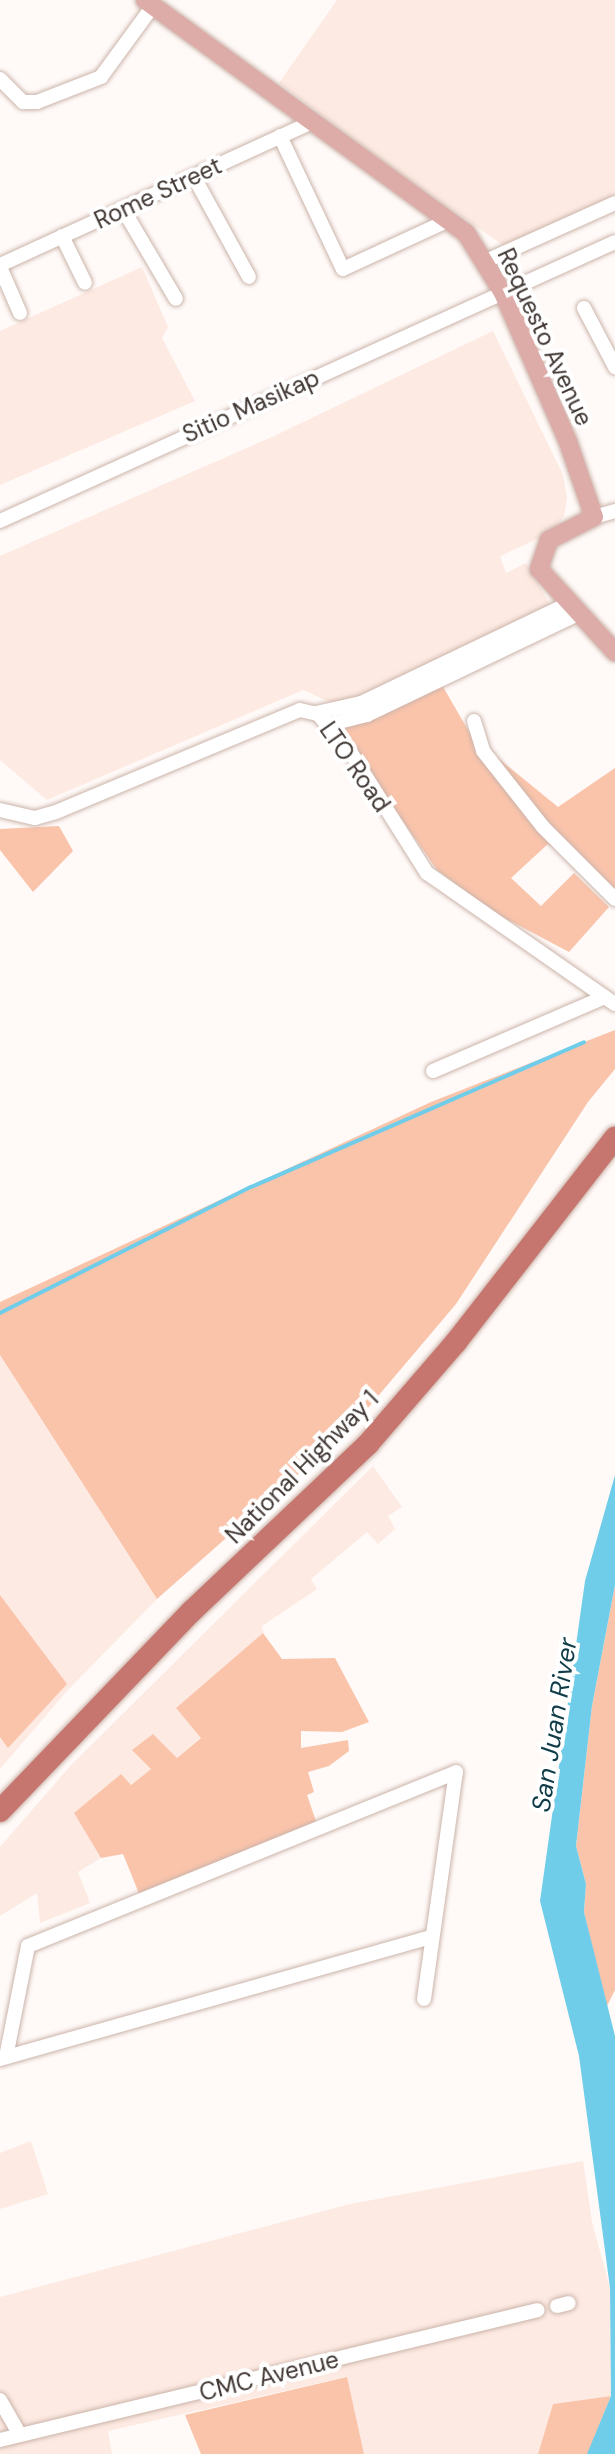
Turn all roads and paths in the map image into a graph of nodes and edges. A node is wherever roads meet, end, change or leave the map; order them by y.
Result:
1 (149, 3) edge
2 (0, 79) edge
3 (315, 121) junction
4 (280, 136) junction
5 (194, 177) junction
6 (615, 203) edge
7 (123, 209) junction
8 (449, 220) junction
9 (62, 236) junction
10 (615, 242) edge
11 (486, 261) junction
12 (0, 266) edge
13 (249, 277) dead end
14 (85, 283) dead end
15 (503, 293) junction
16 (176, 299) dead end
17 (584, 308) dead end
18 (20, 313) dead end
19 (615, 333) edge
20 (601, 340) junction
21 (615, 367) edge
22 (615, 511) edge
23 (594, 517) junction
24 (0, 521) edge
25 (573, 609) junction
26 (615, 652) edge
27 (316, 713) junction
28 (474, 721) dead end
29 (331, 724) junction
30 (0, 810) edge
31 (615, 899) edge
32 (610, 1000) edge
33 (433, 1071) dead end
34 (615, 1138) edge
35 (2, 1802) edge
36 (429, 1938) junction
37 (424, 1999) dead end
38 (3, 2058) edge
39 (538, 2310) dead end
40 (0, 2400) edge
41 (20, 2435) junction
42 (0, 2440) edge

1 - 2 street
1 - 3 main road, Requesto Avenue
3 - 4 street, Rome Street
3 - 8 main road, Requesto Avenue
4 - 5 street, Rome Street
4 - 8 street
5 - 7 street, Rome Street
5 - 13 street
6 - 11 street
7 - 9 street, Rome Street
7 - 16 street
8 - 11 main road, Requesto Avenue
9 - 12 street, Rome Street
9 - 14 street
10 - 15 street, Sitio Masikap
11 - 15 main road, Requesto Avenue
12 - 18 street
15 - 23 main road, Requesto Avenue
15 - 24 street, Sitio Masikap
17 - 20 street
19 - 20 street
20 - 21 street
22 - 23 street
23 - 25 main road
25 - 26 main road
25 - 27 street
25 - 29 street
27 - 29 street, LTO Road
27 - 30 street, LTO Road
28 - 31 street
29 - 32 street, LTO Road
32 - 33 street
34 - 35 highway, National Highway 1
36 - 37 street
36 - 38 street
36 - 38 street
39 - 41 street, CMC Avenue
40 - 41 street
41 - 42 street, CMC Avenue

